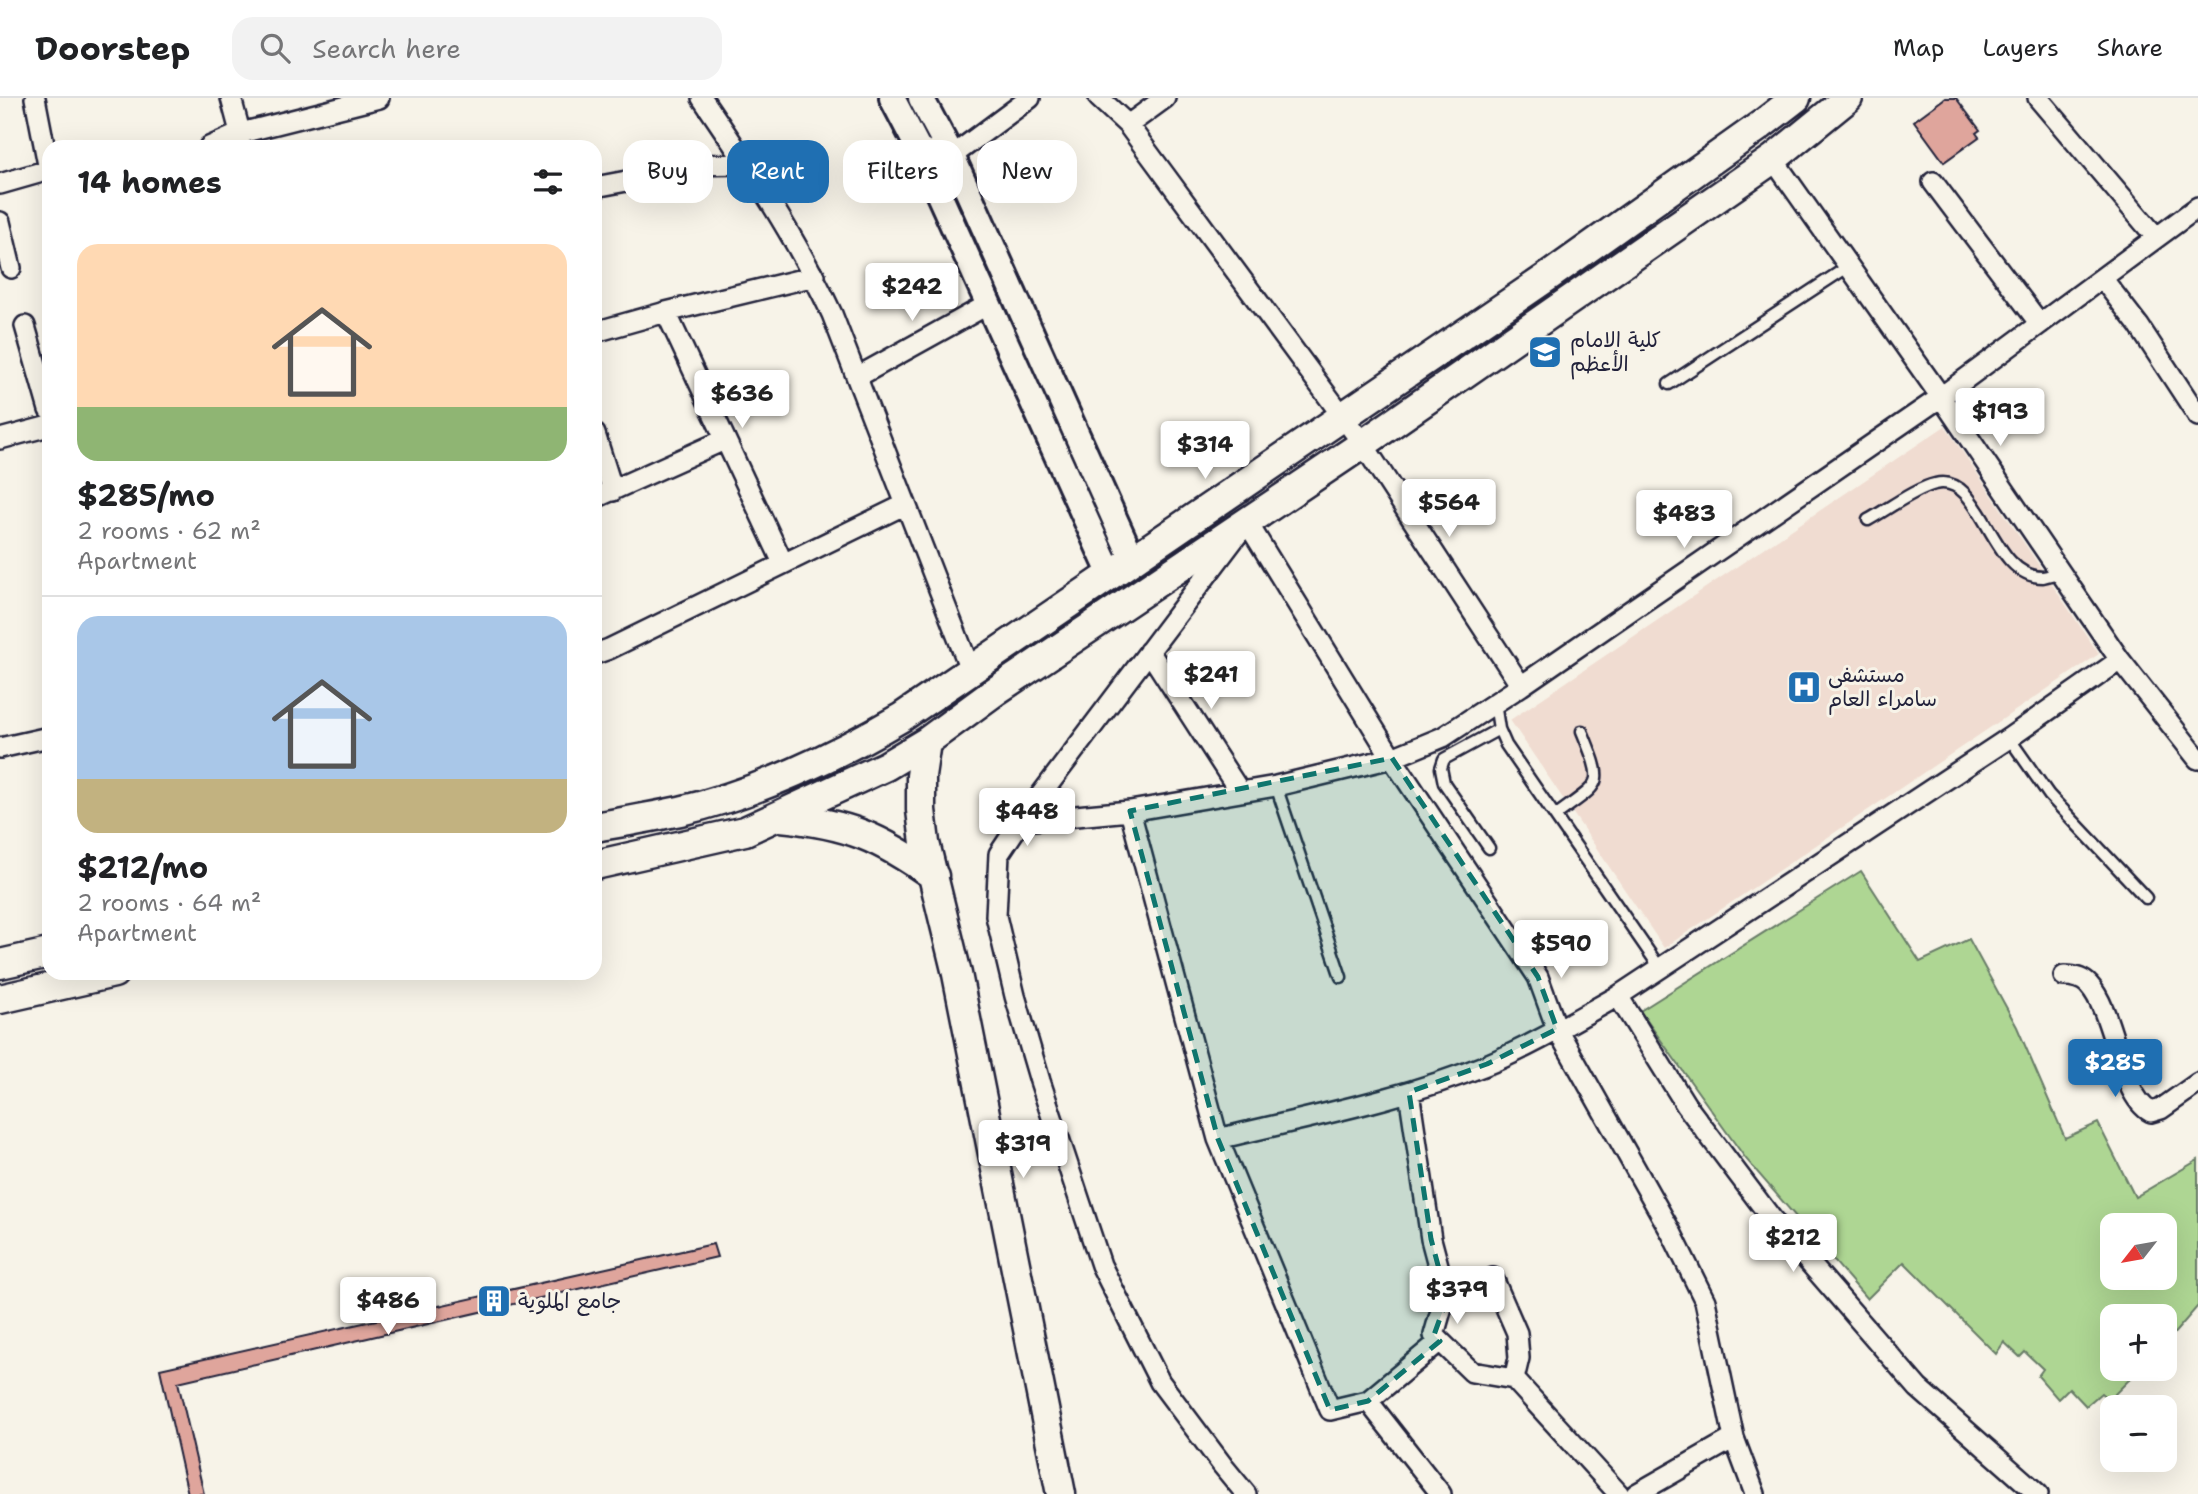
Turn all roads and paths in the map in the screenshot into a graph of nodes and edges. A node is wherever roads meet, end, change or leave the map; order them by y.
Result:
1 (35, 98) edge
2 (231, 98) edge
3 (379, 98) edge
4 (702, 98) edge
5 (892, 98) edge
6 (921, 98) edge
7 (1030, 98) edge
8 (1099, 98) edge
9 (1165, 98) edge
10 (1796, 98) edge
11 (1848, 98) edge
12 (2038, 98) edge
13 (1128, 125) junction
14 (43, 140) edge
15 (242, 140) edge
16 (730, 140) edge
17 (914, 140) edge
18 (943, 140) edge
19 (963, 148) edge
20 (1773, 159) junction
21 (727, 164) edge
22 (42, 172) edge
23 (1933, 182) dead end
24 (963, 183) edge
25 (0, 184) edge
26 (602, 186) edge
27 (772, 203) edge
28 (942, 203) edge
29 (2198, 206) edge
30 (0, 222) edge
31 (2156, 237) junction
32 (1849, 266) junction
33 (11, 268) dead end
34 (815, 276) junction
35 (2102, 278) junction
36 (987, 304) junction
37 (666, 312) junction
38 (2040, 324) junction
39 (25, 326) dead end
40 (602, 330) edge
41 (857, 377) junction
42 (1669, 384) dead end
43 (42, 386) edge
44 (1941, 397) junction
45 (1343, 415) junction
46 (2198, 416) edge
47 (42, 428) edge
48 (0, 439) edge
49 (724, 440) junction
50 (1363, 444) junction
51 (604, 495) edge
52 (906, 504) junction
53 (1868, 520) dead end
54 (1247, 522) junction
55 (783, 563) junction
56 (1122, 568) junction
57 (2059, 573) junction
58 (1149, 651) junction
59 (602, 652) edge
60 (2120, 660) junction
61 (971, 669) junction
62 (1521, 686) junction
63 (1495, 703) junction
64 (1499, 729) junction
65 (1582, 731) dead end
66 (2008, 738) junction
67 (42, 739) edge
68 (926, 742) junction
69 (0, 748) edge
70 (1392, 758) junction
71 (2198, 759) edge
72 (1276, 786) junction
73 (1240, 792) junction
74 (1130, 811) junction
75 (1555, 816) junction
76 (778, 817) junction
77 (1021, 821) junction
78 (602, 826) edge
79 (1489, 849) dead end
80 (602, 864) edge
81 (934, 876) junction
82 (2146, 898) dead end
83 (42, 955) edge
84 (0, 964) edge
85 (1660, 968) junction
86 (2064, 976) dead end
87 (1341, 977) dead end
88 (83, 980) edge
89 (1618, 996) junction
90 (0, 999) edge
91 (1558, 1029) junction
92 (2198, 1083) edge
93 (1409, 1092) junction
94 (1218, 1139) junction
95 (1493, 1278) dead end
96 (1440, 1341) junction
97 (1514, 1379) junction
98 (1368, 1401) junction
99 (1734, 1438) junction
100 (1061, 1494) edge
101 (1246, 1494) edge
102 (1441, 1494) edge
103 (1619, 1494) edge
104 (1636, 1494) edge
105 (1755, 1494) edge
106 (2038, 1494) edge

1 - 14 street
2 - 15 street
3 - 15 street
4 - 16 street
5 - 17 street
6 - 18 street
7 - 19 street
8 - 13 street
9 - 13 street
10 - 45 main road
11 - 20 main road
12 - 31 street
13 - 45 street
20 - 32 street
20 - 50 main road
21 - 26 street
22 - 25 street
23 - 38 street
24 - 56 street
27 - 34 street
28 - 36 street
29 - 31 street
30 - 33 street
31 - 35 street
32 - 42 lane
32 - 44 street
34 - 37 street
34 - 41 street
35 - 38 street
35 - 46 street
36 - 41 street
36 - 56 street
37 - 40 street
37 - 49 street
38 - 44 street
39 - 43 street
41 - 52 street
44 - 57 street
44 - 62 street
45 - 50 street
45 - 56 main road
47 - 48 street
49 - 51 street
49 - 55 street
50 - 54 main road
50 - 62 street
52 - 55 street
52 - 61 street
53 - 57 lane
54 - 58 street
54 - 68 main road
54 - 70 street
55 - 59 street
56 - 61 main road
57 - 60 street
58 - 73 street
58 - 77 street
60 - 66 street
60 - 71 street
61 - 78 main road
62 - 63 street
63 - 64 lane
63 - 70 street
64 - 75 lane
64 - 79 lane
65 - 75 lane
66 - 82 lane
66 - 85 street
67 - 69 street
68 - 76 main road
68 - 81 main road
70 - 72 street
70 - 91 street
72 - 73 street
72 - 87 lane
73 - 74 street
74 - 77 street
74 - 94 street
75 - 85 lane
76 - 80 main road
76 - 81 main road
77 - 101 street
81 - 100 main road
83 - 84 main road
85 - 89 street
86 - 92 street
88 - 90 main road
89 - 91 street
89 - 106 street
91 - 93 street
91 - 99 street
93 - 94 street
93 - 96 street
94 - 98 street
95 - 97 street
96 - 97 street
96 - 98 street
97 - 103 street
98 - 102 street
99 - 104 street
99 - 105 street

